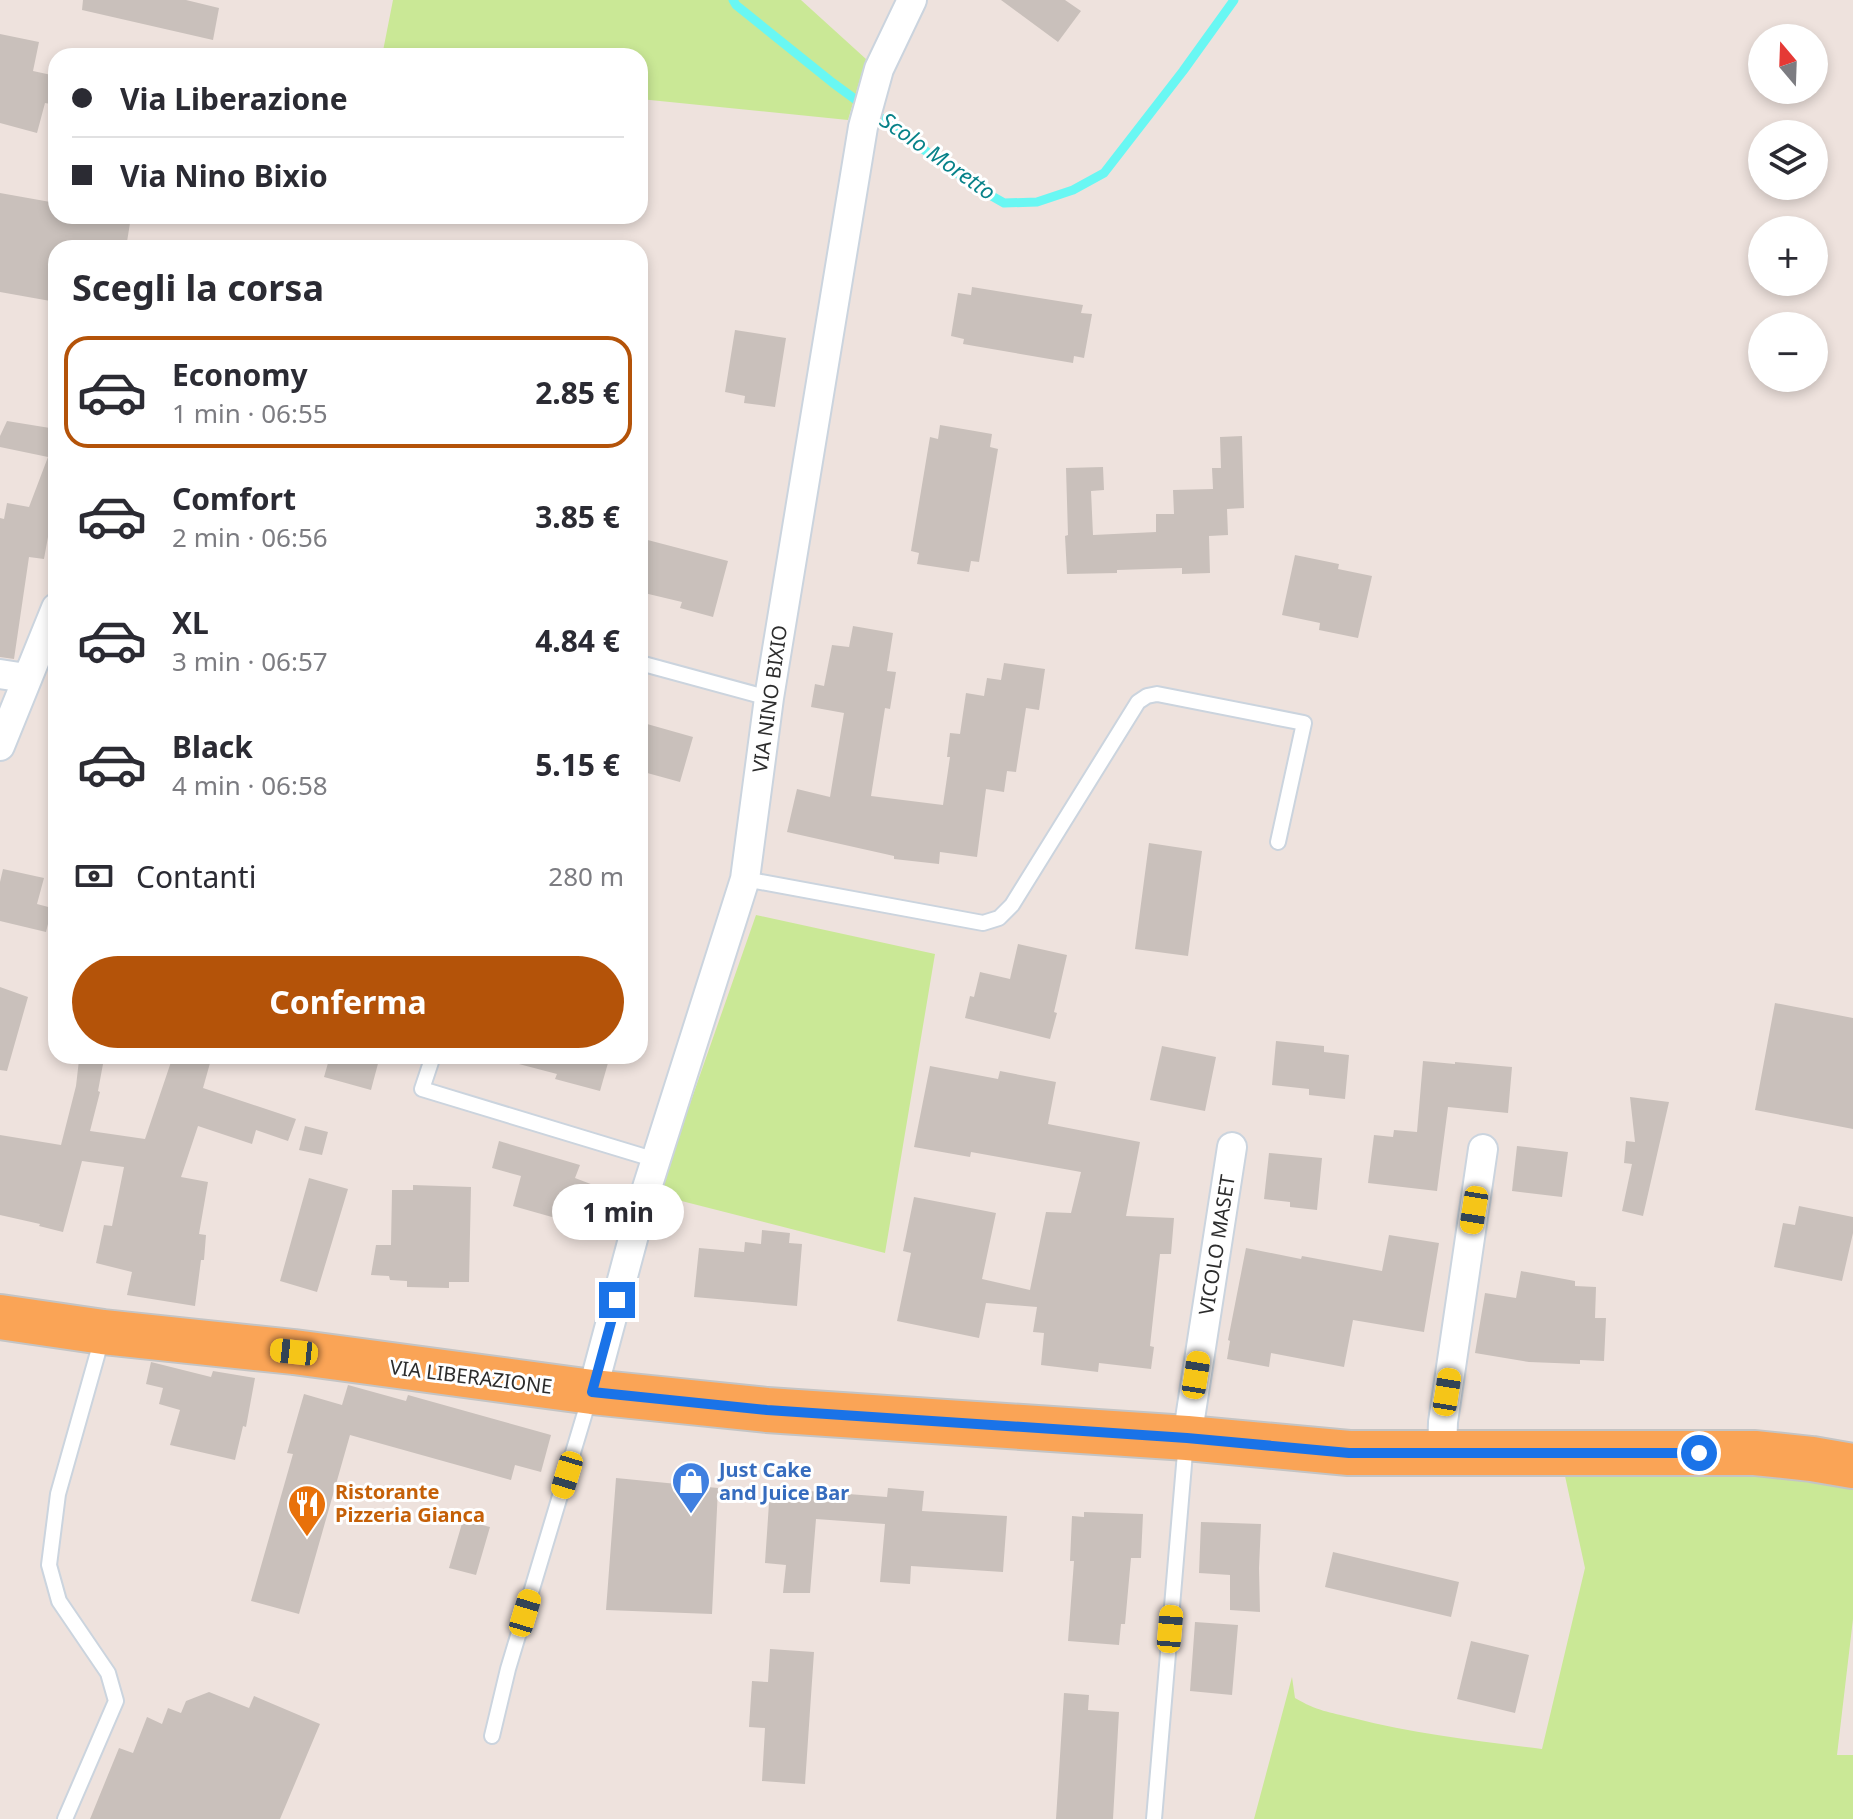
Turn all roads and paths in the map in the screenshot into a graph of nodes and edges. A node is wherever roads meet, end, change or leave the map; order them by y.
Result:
1 (912, 0) edge
2 (48, 621) edge
3 (648, 665) edge
4 (13, 676) edge
5 (769, 698) junction
6 (0, 746) edge
7 (1278, 842) dead end
8 (745, 879) junction
9 (430, 1064) edge
10 (1232, 1147) dead end
11 (1483, 1149) dead end
12 (656, 1160) junction
13 (0, 1317) edge
14 (103, 1332) junction
15 (592, 1392) junction
16 (1187, 1438) junction
17 (1442, 1452) junction
18 (1853, 1466) edge
19 (492, 1736) dead end
20 (65, 1819) edge
21 (1154, 1819) edge

1 - 5 street, VIA NINO BIXIO
2 - 4 street
3 - 5 lane
4 - 6 street
5 - 8 street, VIA NINO BIXIO
7 - 8 lane
8 - 12 street, VIA NINO BIXIO
9 - 12 lane
10 - 16 street, VICOLO MASET
11 - 17 street
12 - 15 street, VIA NINO BIXIO
13 - 14 main road, VIA LIBERAZIONE
14 - 15 main road, VIA LIBERAZIONE
14 - 20 lane
15 - 16 main road, VIA LIBERAZIONE
15 - 19 lane
16 - 17 main road, VIA LIBERAZIONE
16 - 21 lane
17 - 18 main road, VIA LIBERAZIONE

